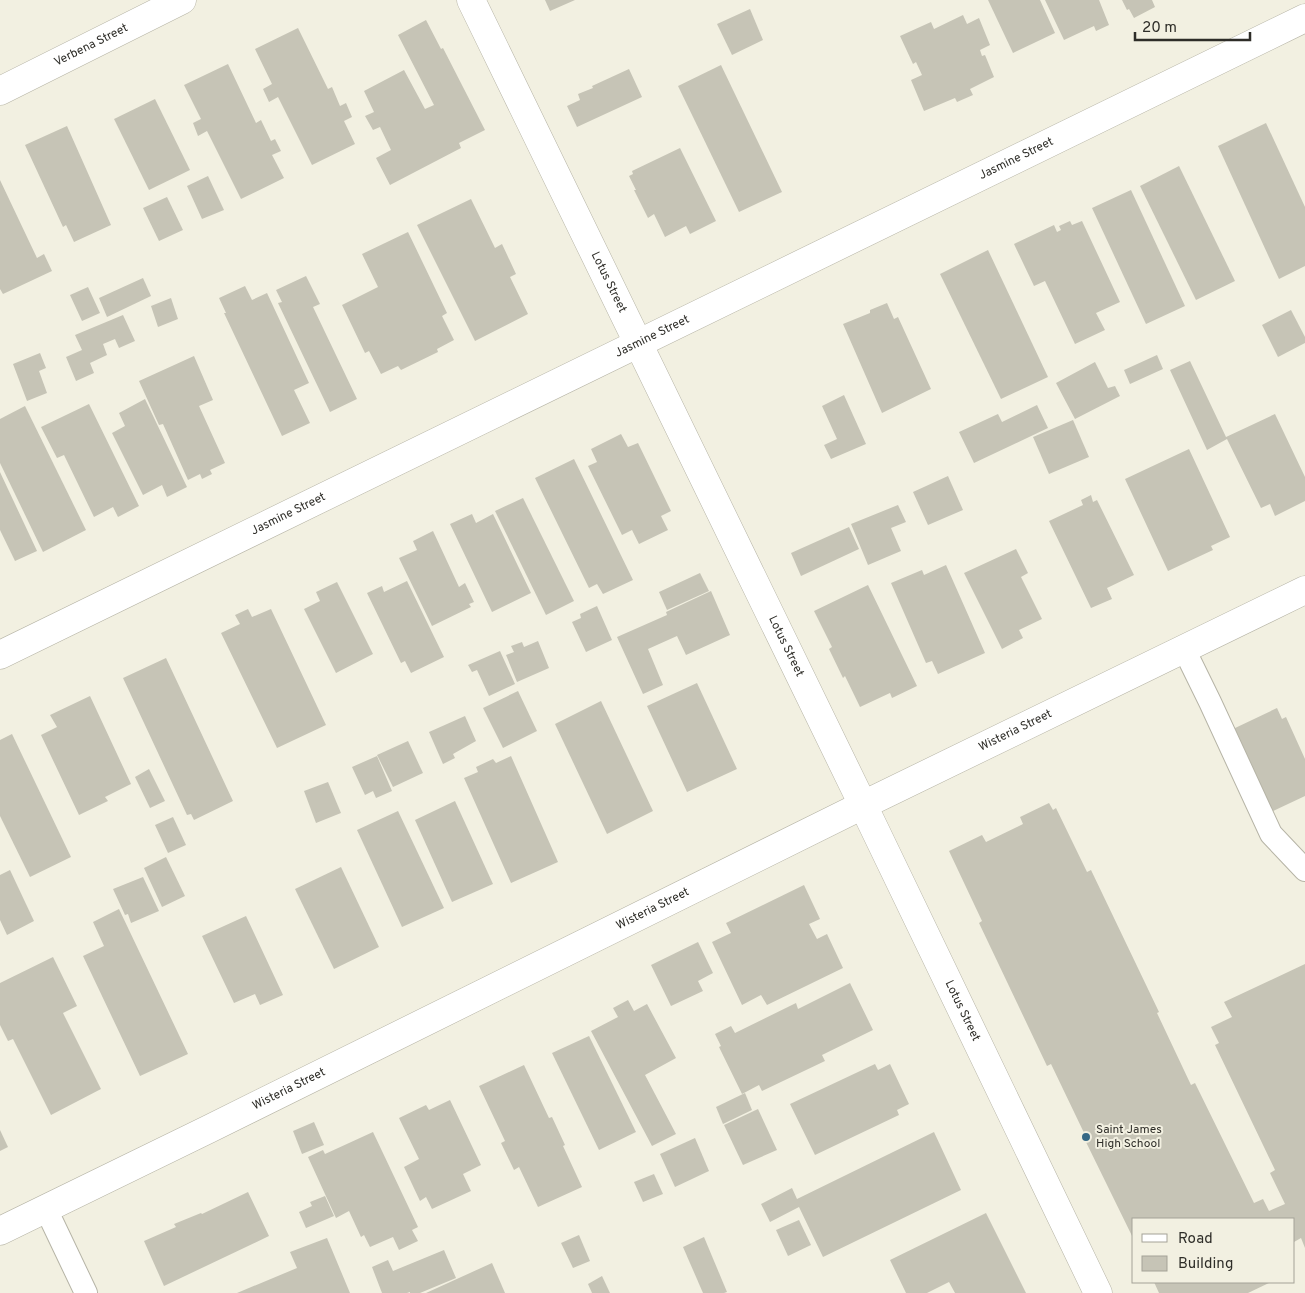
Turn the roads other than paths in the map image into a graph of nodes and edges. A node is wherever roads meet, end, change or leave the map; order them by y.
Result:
1 (182, 0) edge
2 (471, 0) edge
3 (1305, 18) edge
4 (0, 91) edge
5 (639, 343) junction
6 (1305, 590) edge
7 (1184, 649) junction
8 (0, 655) edge
9 (864, 805) junction
10 (1305, 870) edge
11 (46, 1209) junction
12 (0, 1231) edge
13 (86, 1293) edge
14 (1098, 1293) edge

1 - 4 street, Verbena Street
2 - 5 street, Lotus Street
3 - 5 street, Jasmine Street
5 - 8 street, Jasmine Street
5 - 9 street, Lotus Street
6 - 7 street, Wisteria Street
7 - 9 street, Wisteria Street
7 - 10 lane
9 - 11 street, Wisteria Street
9 - 14 street, Lotus Street
11 - 12 street, Wisteria Street
11 - 13 lane

